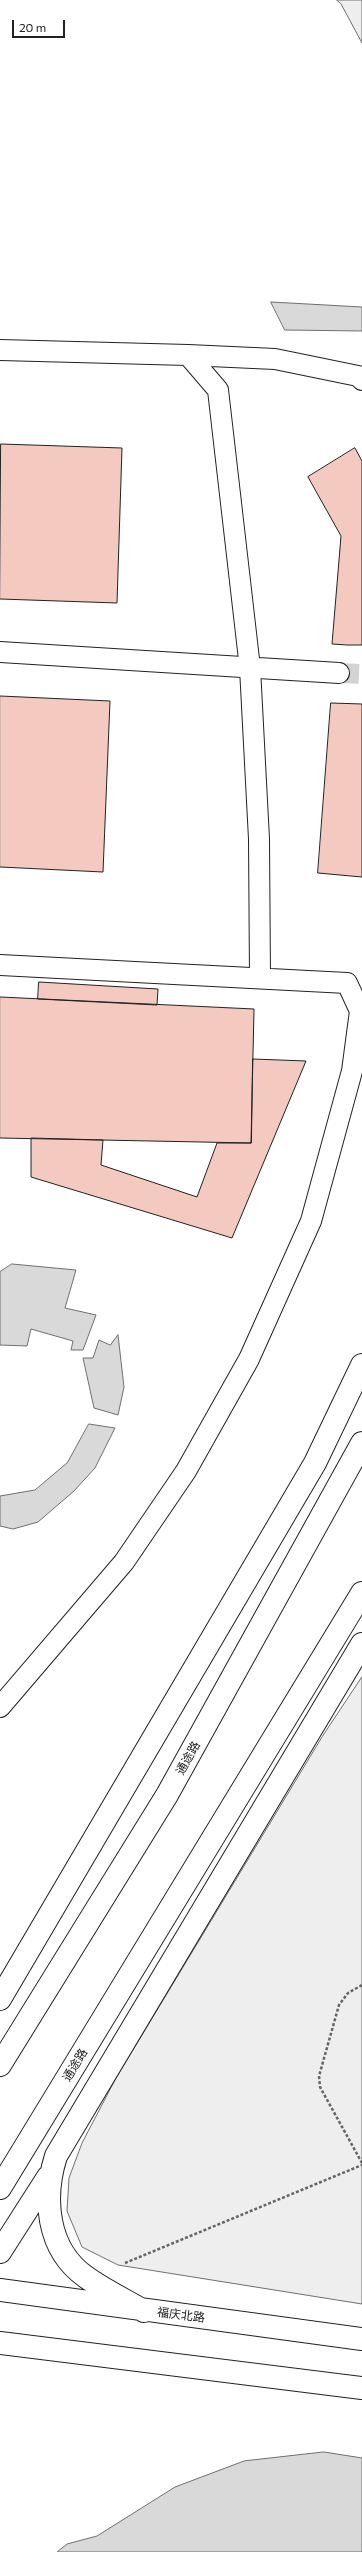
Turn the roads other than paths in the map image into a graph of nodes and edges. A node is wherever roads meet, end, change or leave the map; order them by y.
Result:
1 (0, 350) edge
2 (188, 355) junction
3 (362, 380) edge
4 (0, 652) edge
5 (250, 668) junction
6 (339, 673) tunnel mouth
7 (0, 965) edge
8 (260, 978) junction
9 (360, 1013) edge
10 (362, 1365) edge
11 (362, 1443) edge
12 (362, 1593) edge
13 (362, 1644) edge
14 (0, 1707) edge
15 (0, 1999) edge
16 (0, 2065) edge
17 (50, 2175) junction
18 (0, 2188) edge
19 (0, 2252) edge
20 (0, 2290) edge
21 (144, 2311) junction
22 (362, 2339) edge
23 (0, 2343) edge
24 (362, 2388) edge

1 - 2 street
2 - 3 street
2 - 5 street
4 - 5 street
5 - 6 street
5 - 8 street
7 - 8 street
8 - 9 street
9 - 14 street
10 - 15 main road
11 - 16 main road, 通途路
12 - 18 main road, 通途路
13 - 17 main road
17 - 19 main road
17 - 21 main road
20 - 21 main road, 福庆北路
21 - 22 main road, 福庆北路
23 - 24 main road

